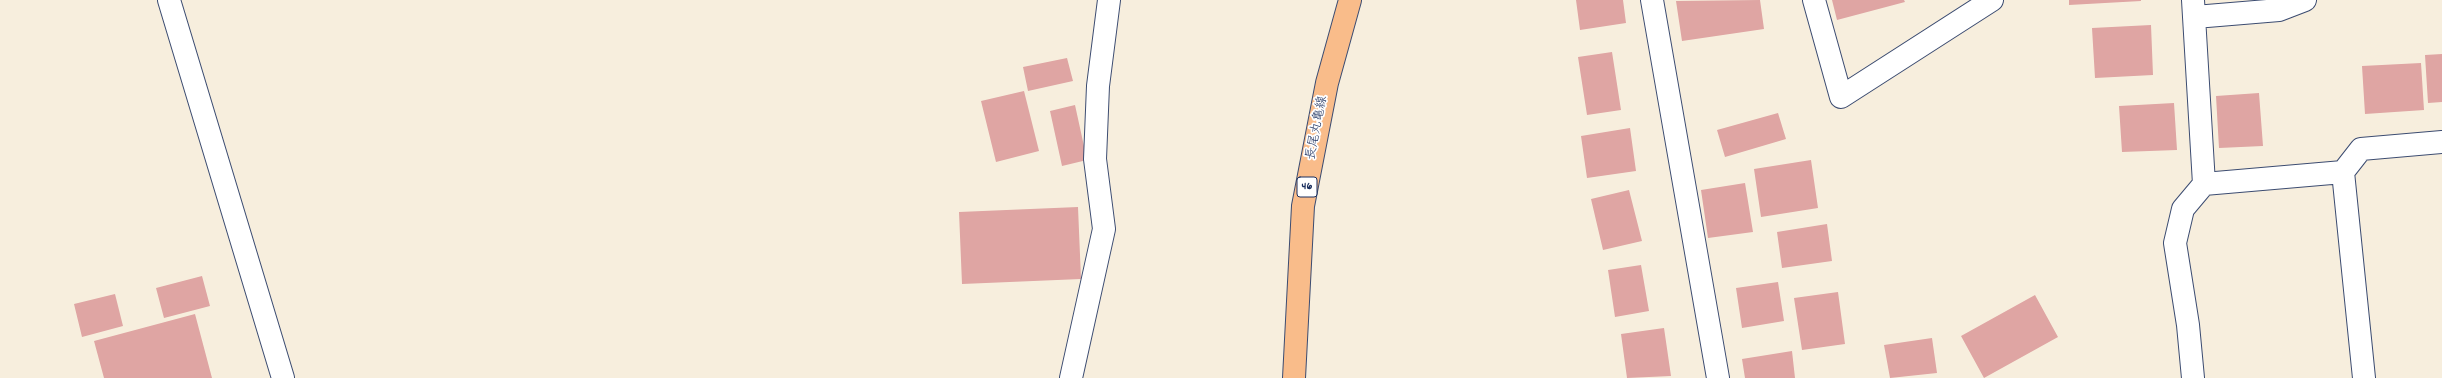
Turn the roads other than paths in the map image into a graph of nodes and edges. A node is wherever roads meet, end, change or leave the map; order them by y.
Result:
1 (169, 0) edge
2 (1109, 0) edge
3 (1350, 0) edge
4 (1652, 0) edge
5 (1814, 0) edge
6 (1992, 0) edge
7 (2305, 0) edge
8 (2194, 9) edge
9 (2442, 142) edge
10 (2343, 172) junction
11 (2204, 184) junction
12 (283, 378) edge
13 (1071, 378) edge
14 (1294, 378) edge
15 (1718, 378) edge
16 (2193, 378) edge
17 (2364, 378) edge

1 - 12 street
2 - 13 street
3 - 14 main road, 長尾丸亀線 / 46
4 - 15 street
5 - 6 street
7 - 8 street
8 - 11 street
9 - 10 street
10 - 11 street
10 - 17 street
11 - 16 street

